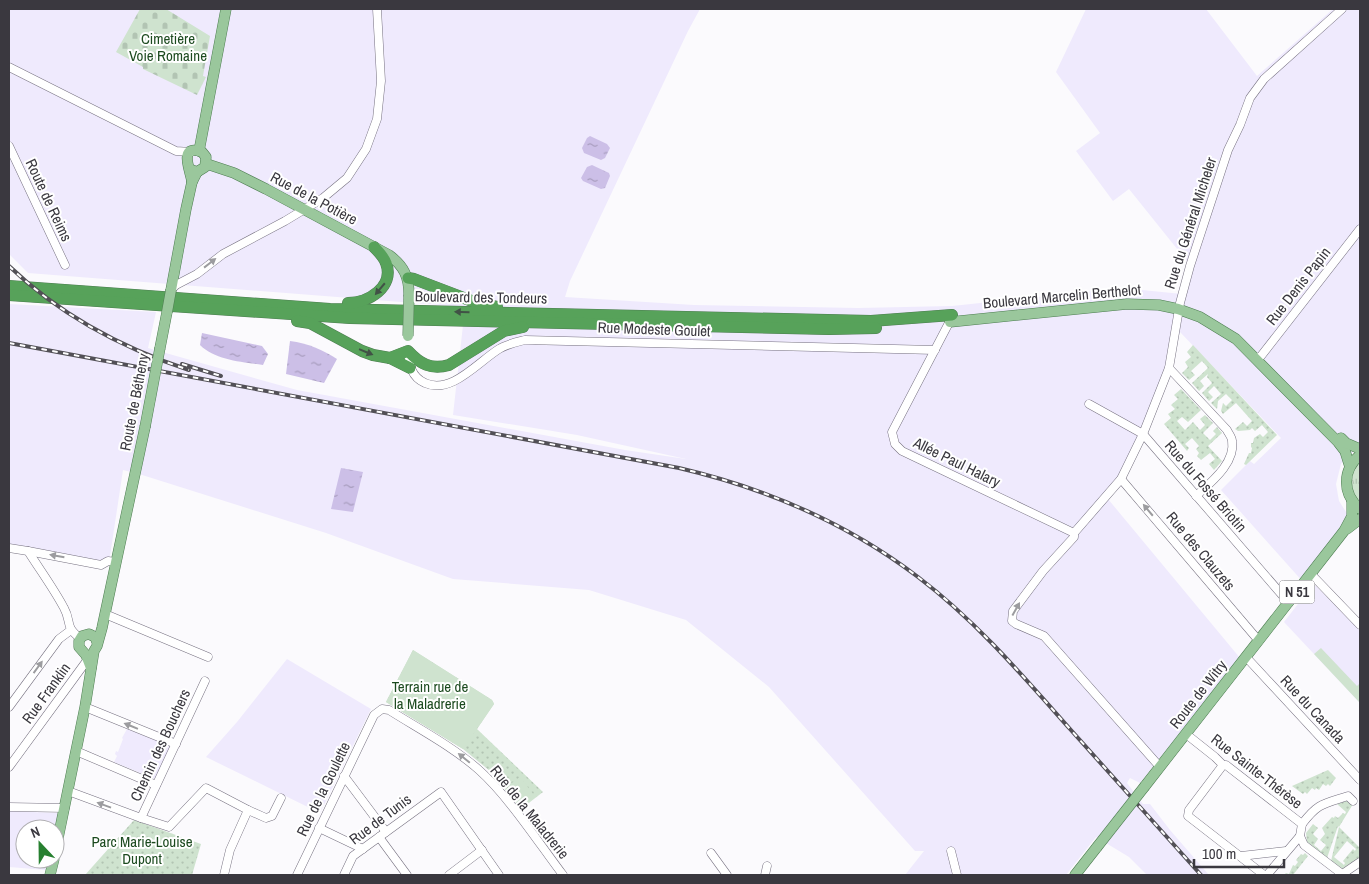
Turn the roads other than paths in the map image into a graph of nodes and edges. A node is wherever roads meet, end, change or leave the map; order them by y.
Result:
1 (226, 9) edge
2 (377, 9) edge
3 (1342, 9) edge
4 (9, 67) edge
5 (9, 146) edge
6 (176, 151) junction
7 (195, 151) junction
8 (207, 164) junction
9 (191, 168) junction
10 (302, 209) junction
11 (1360, 229) edge
12 (374, 247) junction
13 (65, 265) dead end
14 (408, 278) junction
15 (9, 286) edge
16 (171, 290) junction
17 (9, 295) edge
18 (260, 304) junction
19 (1179, 306) junction
20 (222, 310) junction
21 (584, 314) junction
22 (951, 318) junction
23 (689, 326) junction
24 (935, 350) junction
25 (408, 351) junction
26 (390, 358) junction
27 (1258, 358) junction
28 (410, 368) junction
29 (1169, 368) junction
30 (1088, 404) dead end
31 (1143, 434) junction
32 (1360, 449) edge
33 (1360, 455) edge
34 (1350, 467) junction
35 (1121, 479) junction
36 (1196, 496) junction
37 (1352, 501) junction
38 (1360, 509) edge
39 (1360, 519) edge
40 (1344, 531) junction
41 (1074, 533) junction
42 (9, 548) edge
43 (28, 551) junction
44 (116, 562) junction
45 (1311, 574) junction
46 (1289, 603) junction
47 (105, 614) junction
48 (1360, 625) edge
49 (71, 630) junction
50 (80, 638) junction
51 (1259, 641) junction
52 (91, 648) junction
53 (208, 657) dead end
54 (1246, 657) junction
55 (205, 681) dead end
56 (9, 706) edge
57 (85, 707) junction
58 (374, 715) joint
59 (1186, 734) junction
60 (176, 744) junction
61 (76, 751) junction
62 (10, 762) edge
63 (1223, 765) junction
64 (1160, 766) junction
65 (344, 776) junction
66 (1360, 780) edge
67 (156, 785) junction
68 (68, 791) junction
69 (281, 798) dead end
70 (1353, 801) dead end
71 (9, 807) edge
72 (65, 808) junction
73 (248, 810) junction
74 (63, 819) edge
75 (142, 819) junction
76 (1302, 824) junction
77 (319, 828) junction
78 (382, 834) junction
79 (1300, 836) junction
80 (363, 849) junction
81 (482, 850) junction
82 (951, 851) dead end
83 (1286, 851) junction
84 (711, 853) dead end
85 (1240, 856) junction
86 (1360, 862) edge
87 (767, 866) dead end
88 (224, 875) edge
89 (297, 875) edge
90 (344, 875) edge
91 (407, 875) edge
92 (449, 875) edge
93 (499, 875) edge
94 (563, 875) edge
95 (727, 875) edge
96 (764, 875) edge
97 (957, 875) edge
98 (1075, 875) edge
99 (1265, 875) edge
100 (1341, 875) edge

1 - 7 main road
2 - 10 street
3 - 19 street, Rue du Général Micheler
4 - 6 street
5 - 13 street, Route de Reims
6 - 7 street
6 - 9 street
7 - 8 main road
7 - 9 main road
8 - 9 main road
8 - 10 main road, Rue de la Potière
9 - 16 main road, Route de Bétheny
10 - 12 main road, Rue de la Potière
16 -> 10 street
11 - 27 street, Rue Denis Papin
12 - 14 main road, Rue de la Potière
12 -> 18 highway
14 - 21 highway
14 - 25 main road, bridge
15 - 18 highway, Boulevard des Tondeurs
16 - 44 main road, Route de Bétheny, bridge
17 - 20 highway, Boulevard des Tondeurs
21 -> 18 highway, Boulevard des Tondeurs
19 - 22 main road, Boulevard Marcelin Berthelot
19 - 27 main road, Boulevard Marcelin Berthelot
19 - 29 street, Rue du Général Micheler
20 - 23 highway, Boulevard des Tondeurs
20 -> 26 highway
21 - 22 highway, Boulevard des Tondeurs
22 - 23 highway, Boulevard des Tondeurs
22 - 24 street, Allée Paul Halary
23 - 25 highway
24 - 28 street, Rue Modeste Goulet
24 - 41 street, Allée Paul Halary
25 - 26 highway
25 - 28 street
26 - 28 highway
27 - 32 main road, Boulevard Marcelin Berthelot
27 - 34 main road, Boulevard Marcelin Berthelot
29 - 31 street, Rue du Général Micheler
29 - 36 street
30 - 31 street, Rue du Fossé Briotin
31 - 35 street, Rue du Général Micheler
31 - 36 street, Rue du Fossé Briotin
33 - 34 main road
34 - 37 main road
35 - 41 street
51 -> 35 street, Rue des Clauzets
36 - 46 street, Rue du Fossé Briotin
37 - 38 main road
37 - 40 main road, Route de Witry / N 51
39 - 40 main road, Route de Witry / N 51
40 - 45 main road, Route de Witry / N 51
64 -> 41 street
42 - 43 street
44 -> 43 street
43 - 49 street
44 - 47 main road, Route de Bétheny
45 - 46 main road, Route de Witry / N 51
45 - 48 street
46 - 51 main road, Route de Witry / N 51
47 - 52 main road, Route de Bétheny
47 - 53 street
49 - 50 street
56 -> 49 street
50 - 52 main road
50 - 52 main road
51 - 54 main road, Route de Witry / N 51
52 - 57 main road
52 - 62 street, Rue Franklin
54 - 59 main road, Route de Witry / N 51
54 - 66 street, Rue du Canada
55 - 60 street, Chemin des Bouchers
60 -> 57 street
57 - 61 main road
58 - 65 street, Rue de la Goulette
94 -> 58 street, Rue de la Maladrerie
59 - 63 street, Rue Sainte-Thérèse
59 - 64 main road, Route de Witry / N 51
60 - 67 street, Chemin des Bouchers
61 - 67 street
61 - 68 main road
63 - 76 street, Rue Sainte-Thérèse
63 - 85 street
64 - 98 main road, Route de Witry / N 51, bridge
65 - 77 street, Rue de la Goulette
65 - 78 street
67 - 75 street, Chemin des Bouchers
68 - 72 main road
75 -> 68 street
69 - 73 street
70 - 76 street
71 - 72 street
72 - 74 main road
73 - 75 street
73 - 88 street
76 - 79 street, Rue Sainte-Thérèse
77 - 80 street
77 - 89 street, Rue de la Goulette
78 - 80 street, Rue de Tunis
78 - 81 street, Rue de Tunis
78 - 91 street
79 - 83 street
79 - 100 street
80 - 90 street, Rue de Tunis
81 - 92 street
81 - 93 street
82 - 97 street
83 - 85 street
83 - 99 street
84 - 95 street
85 - 99 street
86 - 100 street
87 - 96 street

